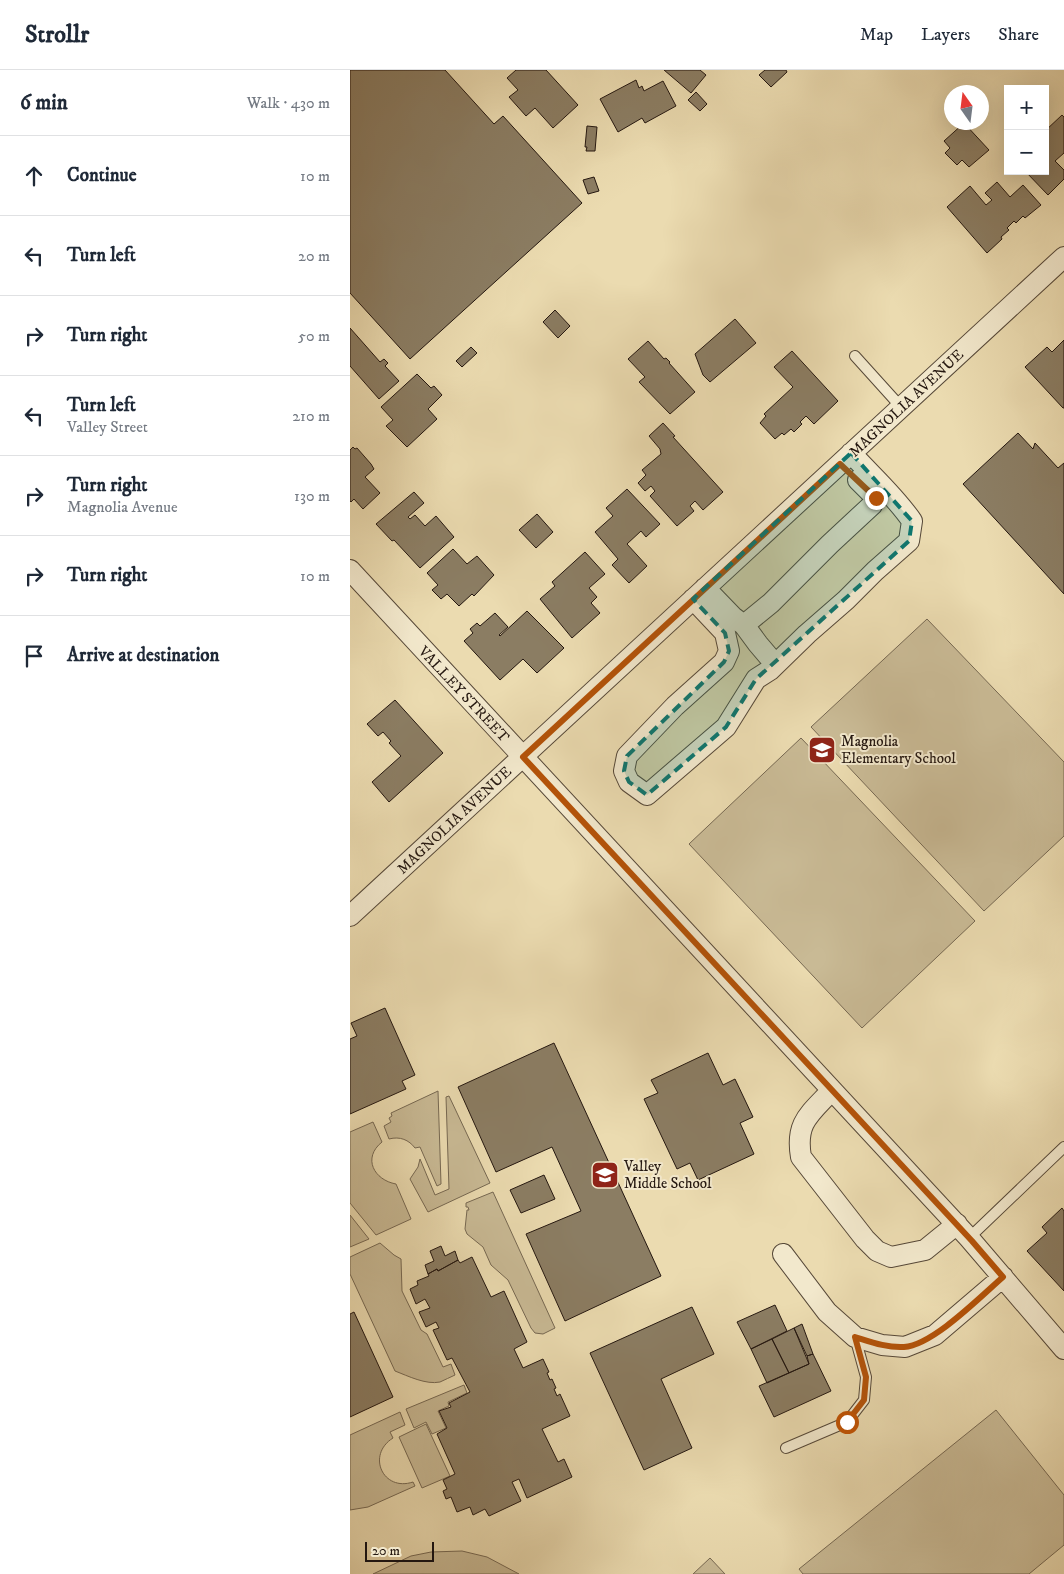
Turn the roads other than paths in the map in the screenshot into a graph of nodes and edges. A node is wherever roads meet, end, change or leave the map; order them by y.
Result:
1 (1064, 257) edge
2 (855, 356) dead end
3 (901, 407) junction
4 (846, 458) junction
5 (350, 570) edge
6 (699, 594) junction
7 (744, 625) junction
8 (775, 664) junction
9 (523, 757) junction
10 (350, 916) edge
11 (832, 1090) junction
12 (1064, 1147) edge
13 (963, 1231) junction
14 (783, 1254) dead end
15 (1003, 1277) junction
16 (855, 1337) junction
17 (1064, 1349) edge
18 (786, 1448) dead end

1 - 3 street, MAGNOLIA AVENUE
2 - 3 lane
3 - 4 street, MAGNOLIA AVENUE
4 - 6 street, MAGNOLIA AVENUE
4 - 7 street
4 - 8 street
5 - 9 street, VALLEY STREET
6 - 7 street
6 - 8 street
6 - 9 street, MAGNOLIA AVENUE
7 - 8 street
9 - 10 street, MAGNOLIA AVENUE
9 - 11 street, VALLEY STREET
11 - 13 street, VALLEY STREET
11 - 13 street
12 - 13 lane
13 - 15 street, VALLEY STREET
14 - 16 street
15 - 16 street
15 - 17 street, VALLEY STREET
16 - 18 lane

